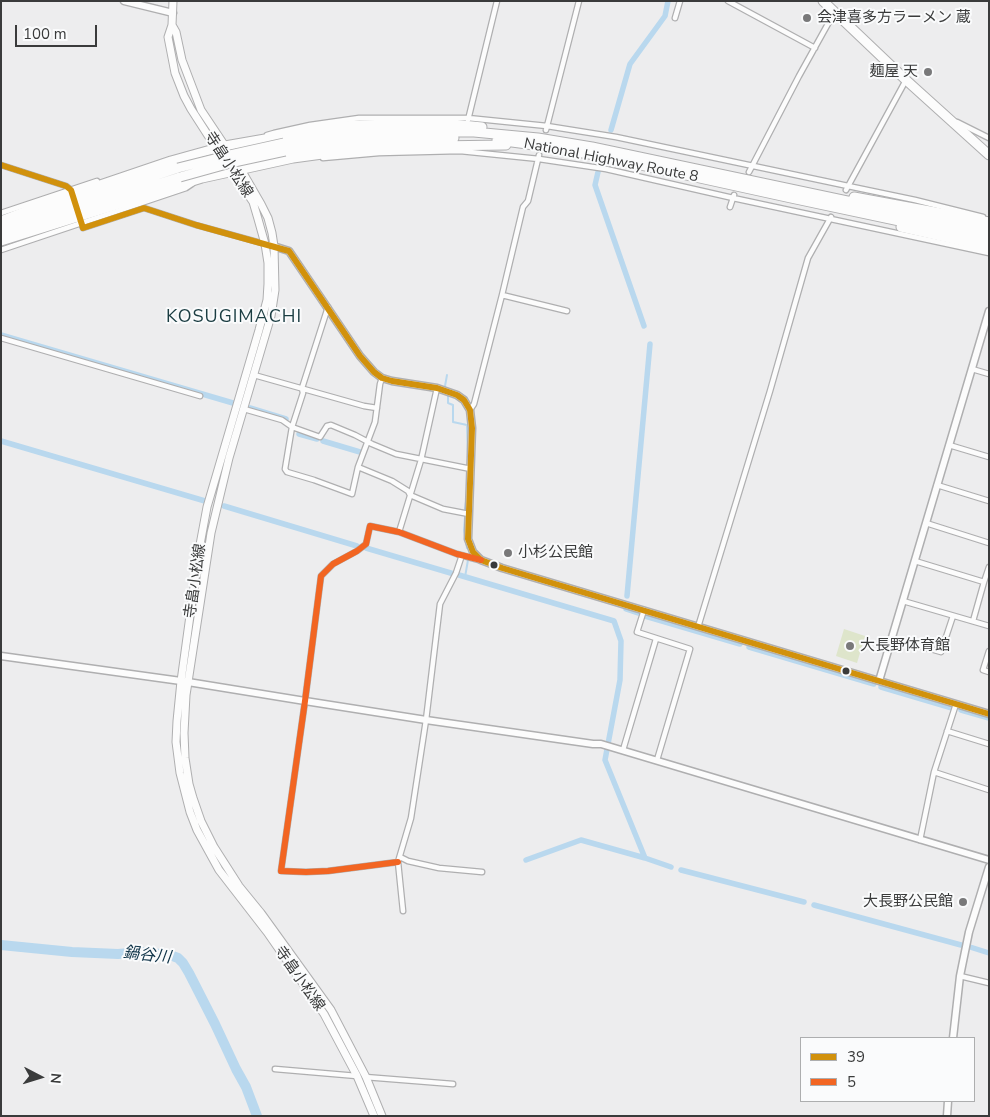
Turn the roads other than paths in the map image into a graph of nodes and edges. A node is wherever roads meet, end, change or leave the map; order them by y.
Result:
1 (173, 1) edge
2 (497, 1) edge
3 (579, 1) edge
4 (680, 1) edge
5 (728, 1) edge
6 (823, 1) edge
7 (126, 2) edge
8 (835, 12) junction
9 (173, 13) junction
10 (675, 18) dead end
11 (172, 25) junction
12 (815, 48) junction
13 (906, 80) junction
14 (949, 118) junction
15 (467, 121) junction
16 (547, 128) junction
17 (538, 138) junction
18 (989, 138) edge
19 (254, 140) junction
20 (544, 146) junction
21 (220, 147) junction
22 (284, 147) junction
23 (989, 155) edge
24 (539, 157) junction
25 (293, 158) junction
26 (171, 161) junction
27 (1, 165) edge
28 (752, 166) junction
29 (237, 170) junction
30 (749, 172) dead end
31 (179, 173) junction
32 (202, 178) junction
33 (782, 187) junction
34 (847, 188) junction
35 (71, 190) junction
36 (734, 197) junction
37 (791, 198) junction
38 (730, 207) dead end
39 (1, 213) edge
40 (831, 217) junction
41 (989, 218) edge
42 (1, 220) edge
43 (989, 222) edge
44 (81, 223) junction
45 (1, 226) edge
46 (963, 230) junction
47 (989, 231) edge
48 (1, 235) edge
49 (989, 240) edge
50 (1, 241) edge
51 (265, 244) junction
52 (274, 246) junction
53 (989, 247) edge
54 (1, 250) edge
55 (989, 253) edge
56 (502, 295) junction
57 (328, 307) junction
58 (567, 311) dead end
59 (989, 311) edge
60 (1, 338) edge
61 (972, 369) junction
62 (989, 374) edge
63 (254, 375) junction
64 (382, 378) junction
65 (302, 388) junction
66 (438, 388) junction
67 (200, 396) dead end
68 (378, 408) junction
69 (244, 409) junction
70 (470, 410) junction
71 (292, 427) junction
72 (368, 442) junction
73 (949, 445) junction
74 (989, 457) edge
75 (421, 460) junction
76 (358, 467) junction
77 (471, 469) junction
78 (937, 485) junction
79 (410, 495) junction
80 (989, 501) edge
81 (469, 514) junction
82 (926, 523) junction
83 (399, 532) junction
84 (989, 543) edge
85 (462, 555) junction
86 (481, 560) junction
87 (915, 561) junction
88 (989, 567) edge
89 (984, 582) junction
90 (903, 601) junction
91 (644, 610) junction
92 (953, 616) junction
93 (972, 621) junction
94 (989, 626) edge
95 (698, 627) junction
96 (892, 638) junction
97 (656, 639) junction
98 (989, 651) edge
99 (1, 656) edge
100 (989, 672) edge
101 (185, 681) junction
102 (879, 681) junction
103 (305, 701) junction
104 (956, 704) junction
105 (989, 714) edge
106 (426, 720) junction
107 (947, 731) junction
108 (989, 744) edge
109 (623, 750) junction
110 (657, 760) junction
111 (934, 772) junction
112 (989, 790) edge
113 (920, 840) junction
114 (399, 860) junction
115 (989, 860) edge
116 (989, 867) edge
117 (482, 872) dead end
118 (402, 911) dead end
119 (960, 976) junction
120 (989, 984) edge
121 (953, 1037) edge
122 (275, 1069) dead end
123 (357, 1076) junction
124 (366, 1077) junction
125 (453, 1084) dead end
126 (948, 1102) edge
127 (374, 1116) edge
128 (382, 1116) edge
129 (947, 1116) edge

1 - 9 main road, 寺畠小松線
2 - 15 street
3 - 16 street
4 - 10 street
5 - 12 street
6 - 8 highway
7 - 9 street
8 - 12 street
8 - 13 highway
9 - 11 main road, 寺畠小松線
11 - 21 main road, 寺畠小松線
11 - 21 main road, 寺畠小松線
12 - 28 street
13 - 14 highway
13 - 34 street
14 - 18 street
14 - 23 highway
15 - 16 street
15 - 19 street
16 - 28 street
17 - 19 highway
17 - 22 highway, National Highway Route 8
17 - 33 highway, National Highway Route 8
19 - 21 highway
20 - 22 highway, National Highway Route 8
20 - 25 highway
20 - 37 highway, National Highway Route 8
21 - 26 highway
21 - 29 main road, 寺畠小松線
22 - 31 highway, National Highway Route 8, bridge
24 - 25 street
24 - 36 street
24 - 56 street
25 - 29 highway
26 - 35 street
26 - 42 highway
27 - 35 street
28 - 30 street
28 - 34 street
29 - 32 highway
29 - 51 main road, 寺畠小松線
29 - 52 main road, 寺畠小松線
31 - 45 highway, National Highway Route 8
31 - 48 highway, National Highway Route 8
32 - 44 street
32 - 50 highway
33 - 43 highway
33 - 46 highway, National Highway Route 8
34 - 41 street
35 - 39 street
36 - 38 street
36 - 40 street
37 - 46 highway, National Highway Route 8
37 - 53 highway
40 - 55 street
40 - 95 street
44 - 51 street
44 - 54 street
46 - 47 highway, National Highway Route 8
46 - 49 highway, National Highway Route 8
51 - 52 street
51 - 101 main road, 寺畠小松線
52 - 57 street
52 - 63 main road, 寺畠小松線
56 - 58 street
56 - 70 street
57 - 64 street
57 - 65 street
59 - 61 street
60 - 67 street
61 - 62 street
61 - 73 street
63 - 65 street
63 - 69 main road, 寺畠小松線
64 - 66 street
64 - 68 street
65 - 68 street
65 - 71 street
66 - 70 street
66 - 75 street
68 - 72 street
69 - 71 street
69 - 101 main road, 寺畠小松線
70 - 77 street
71 - 72 street
71 - 76 street
72 - 75 street
72 - 76 street
73 - 74 street
73 - 78 street
75 - 77 street
75 - 79 street
76 - 79 street
77 - 81 street
78 - 80 street
78 - 82 street
79 - 81 street
79 - 83 street
81 - 86 street
82 - 84 street
82 - 87 street
83 - 85 street
83 - 103 street
85 - 86 street
85 - 106 street
86 - 91 street
87 - 89 street
87 - 90 street
88 - 89 street
89 - 93 street
90 - 92 street
90 - 96 street
91 - 95 street
91 - 97 street
92 - 93 street
92 - 96 street
93 - 94 street
95 - 102 street
96 - 102 street
97 - 109 street
97 - 110 street
98 - 100 street
99 - 101 street
101 - 103 street
101 - 123 main road, 寺畠小松線
101 - 124 main road, 寺畠小松線
102 - 104 street
103 - 106 street
103 - 114 street
104 - 105 street
104 - 107 street
106 - 109 street
106 - 114 street
107 - 108 street
107 - 111 street
109 - 110 street
110 - 113 street
111 - 112 street
111 - 113 street
113 - 115 street
114 - 117 street
114 - 118 street
116 - 119 street
119 - 120 street
119 - 121 street
122 - 123 street
123 - 124 street
123 - 127 main road, 寺畠小松線
124 - 125 street
124 - 128 main road, 寺畠小松線
126 - 129 street

